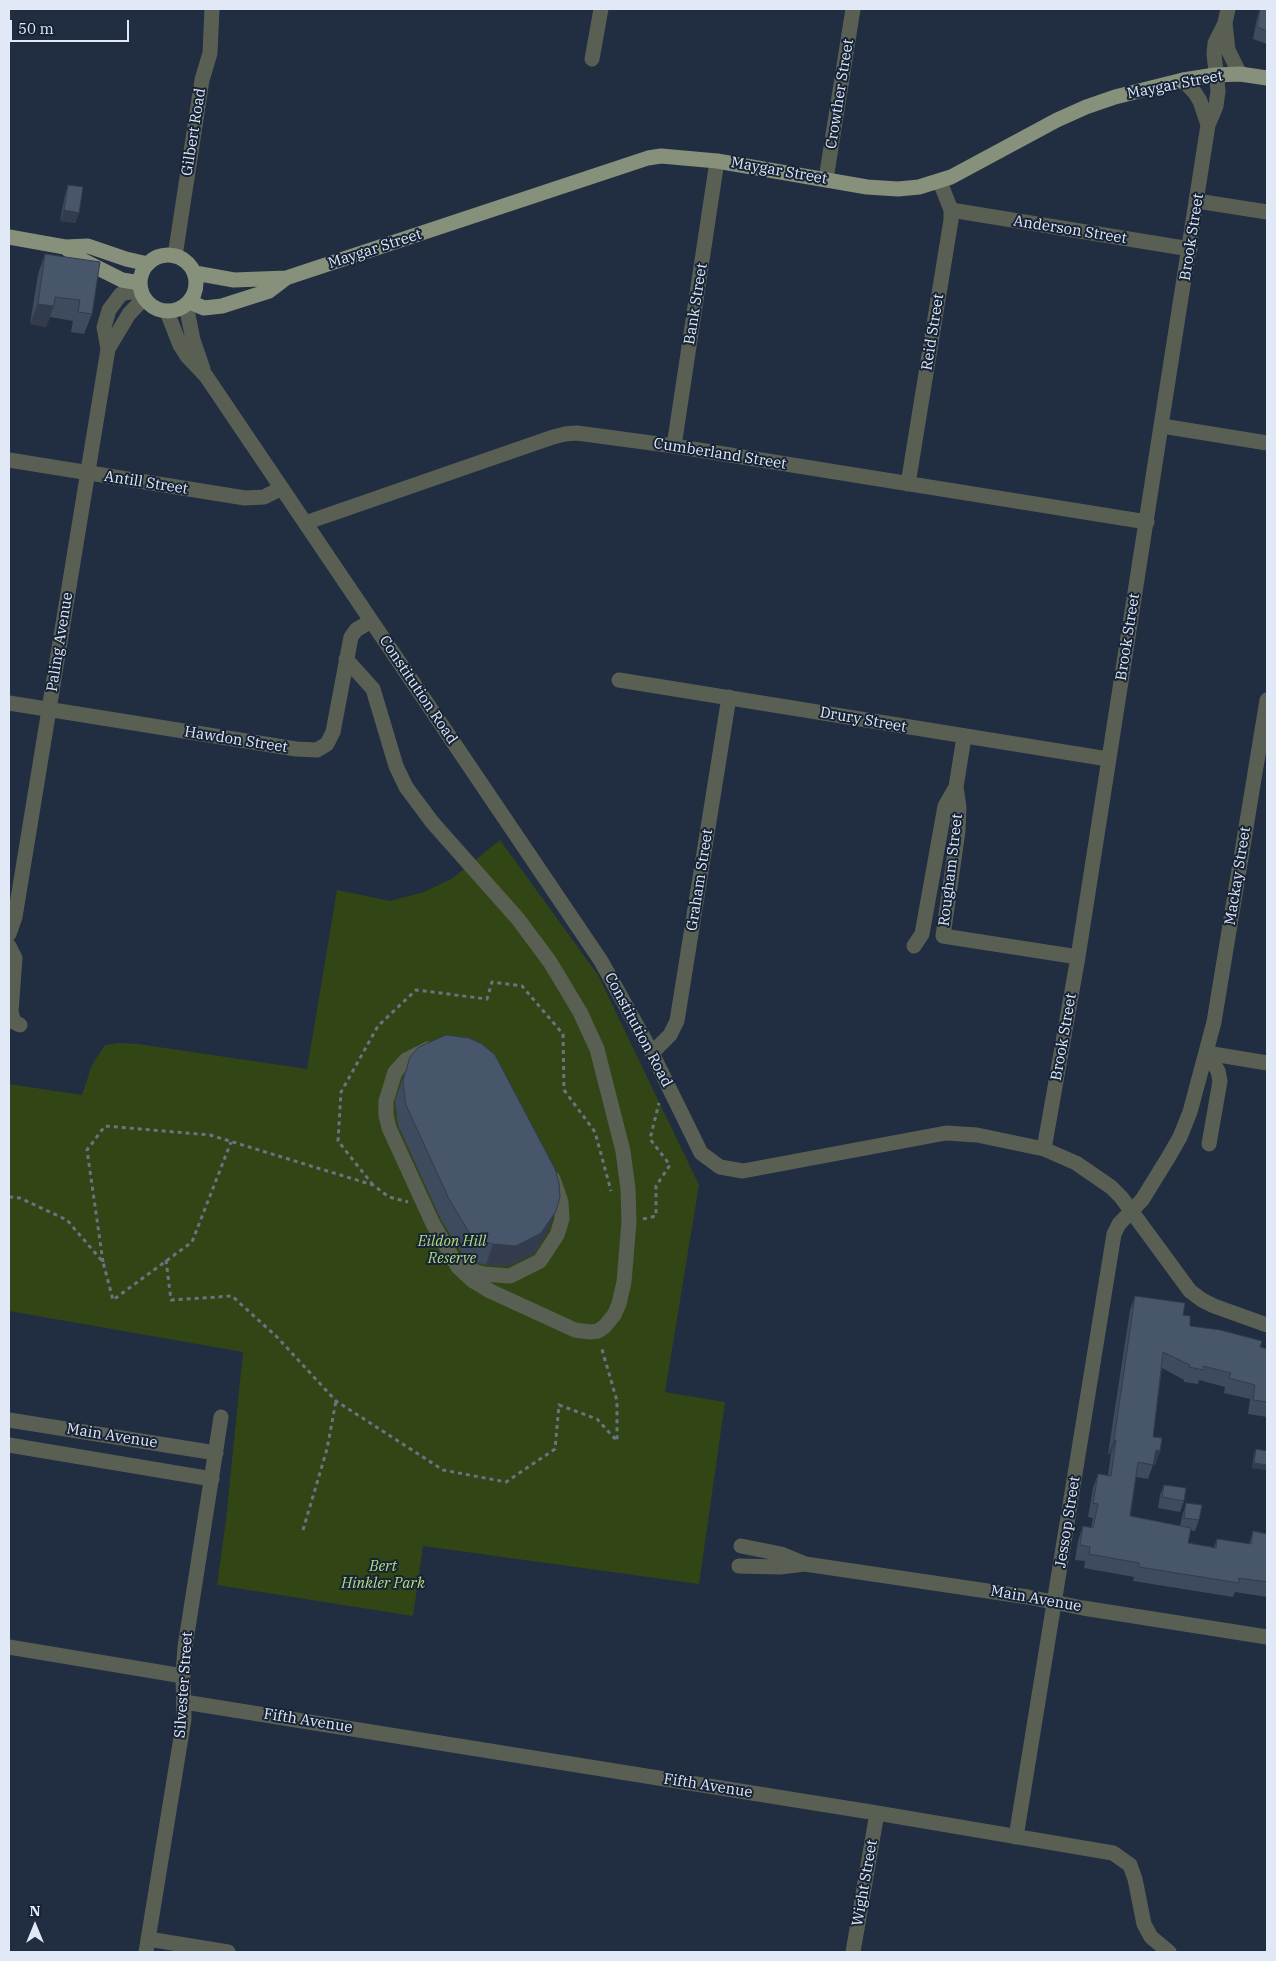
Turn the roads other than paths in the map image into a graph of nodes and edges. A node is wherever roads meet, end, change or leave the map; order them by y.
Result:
1 (212, 9) edge
2 (601, 9) edge
3 (853, 9) edge
4 (1226, 16) edge
5 (592, 59) dead end
6 (1240, 74) junction
7 (1216, 75) junction
8 (1267, 78) edge
9 (1183, 80) junction
10 (1208, 124) junction
11 (717, 161) junction
12 (826, 179) junction
13 (940, 182) junction
14 (1197, 201) junction
15 (951, 210) junction
16 (1267, 212) edge
17 (9, 237) edge
18 (66, 247) junction
19 (1190, 249) junction
20 (176, 256) junction
21 (148, 264) junction
22 (195, 273) junction
23 (286, 278) junction
24 (142, 290) junction
25 (188, 304) junction
26 (167, 312) junction
27 (206, 376) junction
28 (1162, 426) junction
29 (1267, 443) edge
30 (674, 446) junction
31 (9, 460) edge
32 (87, 473) junction
33 (908, 484) junction
34 (282, 488) junction
35 (1147, 522) junction
36 (305, 523) junction
37 (371, 621) junction
38 (346, 659) junction
39 (618, 680) dead end
40 (729, 697) junction
41 (1267, 700) edge
42 (9, 703) edge
43 (49, 709) junction
44 (964, 737) junction
45 (1108, 759) junction
46 (956, 787) junction
47 (9, 934) edge
48 (918, 940) dead end
49 (9, 946) edge
50 (1078, 957) junction
51 (20, 1025) dead end
52 (443, 1046) edge
53 (1207, 1052) junction
54 (652, 1053) junction
55 (1267, 1063) edge
56 (1209, 1144) dead end
57 (1044, 1149) junction
58 (548, 1169) edge
59 (1131, 1212) junction
60 (458, 1266) junction
61 (510, 1276) junction
62 (503, 1297) junction
63 (1267, 1325) edge
64 (222, 1417) dead end
65 (9, 1420) edge
66 (9, 1444) edge
67 (216, 1452) junction
68 (212, 1480) junction
69 (741, 1546) dead end
70 (805, 1564) junction
71 (739, 1566) dead end
72 (1054, 1602) junction
73 (1267, 1638) edge
74 (9, 1647) edge
75 (184, 1676) junction
76 (184, 1702) junction
77 (878, 1813) junction
78 (1016, 1837) junction
79 (147, 1946) edge
80 (228, 1952) edge
81 (853, 1952) edge
82 (1169, 1952) edge

1 - 20 street, Gilbert Road
2 - 5 street
3 - 12 street, Crowther Street
4 - 6 street, Brook Street
4 - 7 street, Brook Street
6 - 7 main road, Maygar Street
6 - 8 main road, Maygar Street
7 - 9 main road, Maygar Street
7 - 10 street, Brook Street
9 - 10 street, Brook Street
9 - 13 main road, Maygar Street
10 - 14 street, Brook Street
11 - 12 main road, Maygar Street
11 - 23 main road, Maygar Street
11 - 30 street, Bank Street
12 - 13 main road, Maygar Street
13 - 15 street, Reid Street
14 - 16 street
14 - 19 street, Brook Street
15 - 19 street, Anderson Street
15 - 33 street, Reid Street
17 - 18 main road
18 - 21 main road
18 - 24 main road
19 - 28 street, Brook Street
20 - 21 main road
20 - 22 main road
21 - 24 main road
22 - 23 main road, Maygar Street
22 - 25 main road
23 - 25 main road, Maygar Street
24 - 26 main road
24 - 32 street, Paling Avenue
25 - 26 main road
25 - 27 street, Constitution Road
26 - 27 street, Constitution Road
27 - 34 street, Constitution Road
28 - 29 street
28 - 35 street, Brook Street
30 - 33 street, Cumberland Street
30 - 36 street, Cumberland Street
31 - 32 street, Antill Street
32 - 34 street, Antill Street
32 - 43 street, Paling Avenue
33 - 35 street, Cumberland Street
34 - 36 street, Constitution Road
35 - 45 street, Brook Street
36 - 37 street, Constitution Road
37 - 38 street, Hawdon Street
37 - 54 street, Constitution Road
38 - 43 street, Hawdon Street
38 - 62 street
39 - 40 street, Drury Street
40 - 44 street, Drury Street
40 - 54 street, Graham Street
41 - 53 street, Mackay Street
42 - 43 street, Hawdon Street
43 - 47 street, Paling Avenue
44 - 45 street, Drury Street
44 - 46 street, Rougham Street
45 - 50 street, Brook Street
46 - 48 street, Rougham Street
46 - 50 street, Rougham Street
49 - 51 street
50 - 57 street, Brook Street
52 - 60 street
53 - 55 street
53 - 56 street
53 - 59 street, Mackay Street
54 - 57 street, Constitution Road
57 - 59 street, Constitution Road
58 - 61 street
59 - 63 street, Constitution Road
59 - 72 street, Jessop Street
60 - 61 street
60 - 62 street
61 - 62 street
64 - 67 street, Silvester Street
65 - 67 street, Main Avenue
66 - 68 street, Main Avenue
67 - 68 street, Silvester Street
68 - 75 street, Silvester Street
69 - 70 street, Main Avenue
70 - 71 street, Main Avenue
70 - 72 street, Main Avenue
72 - 73 street, Main Avenue
72 - 78 street, Jessop Street
74 - 75 street
75 - 76 street, Silvester Street
76 - 77 street, Fifth Avenue
76 - 79 street, Silvester Street
77 - 78 street, Fifth Avenue
77 - 81 street, Wight Street
78 - 82 street, Fifth Avenue
79 - 80 street

